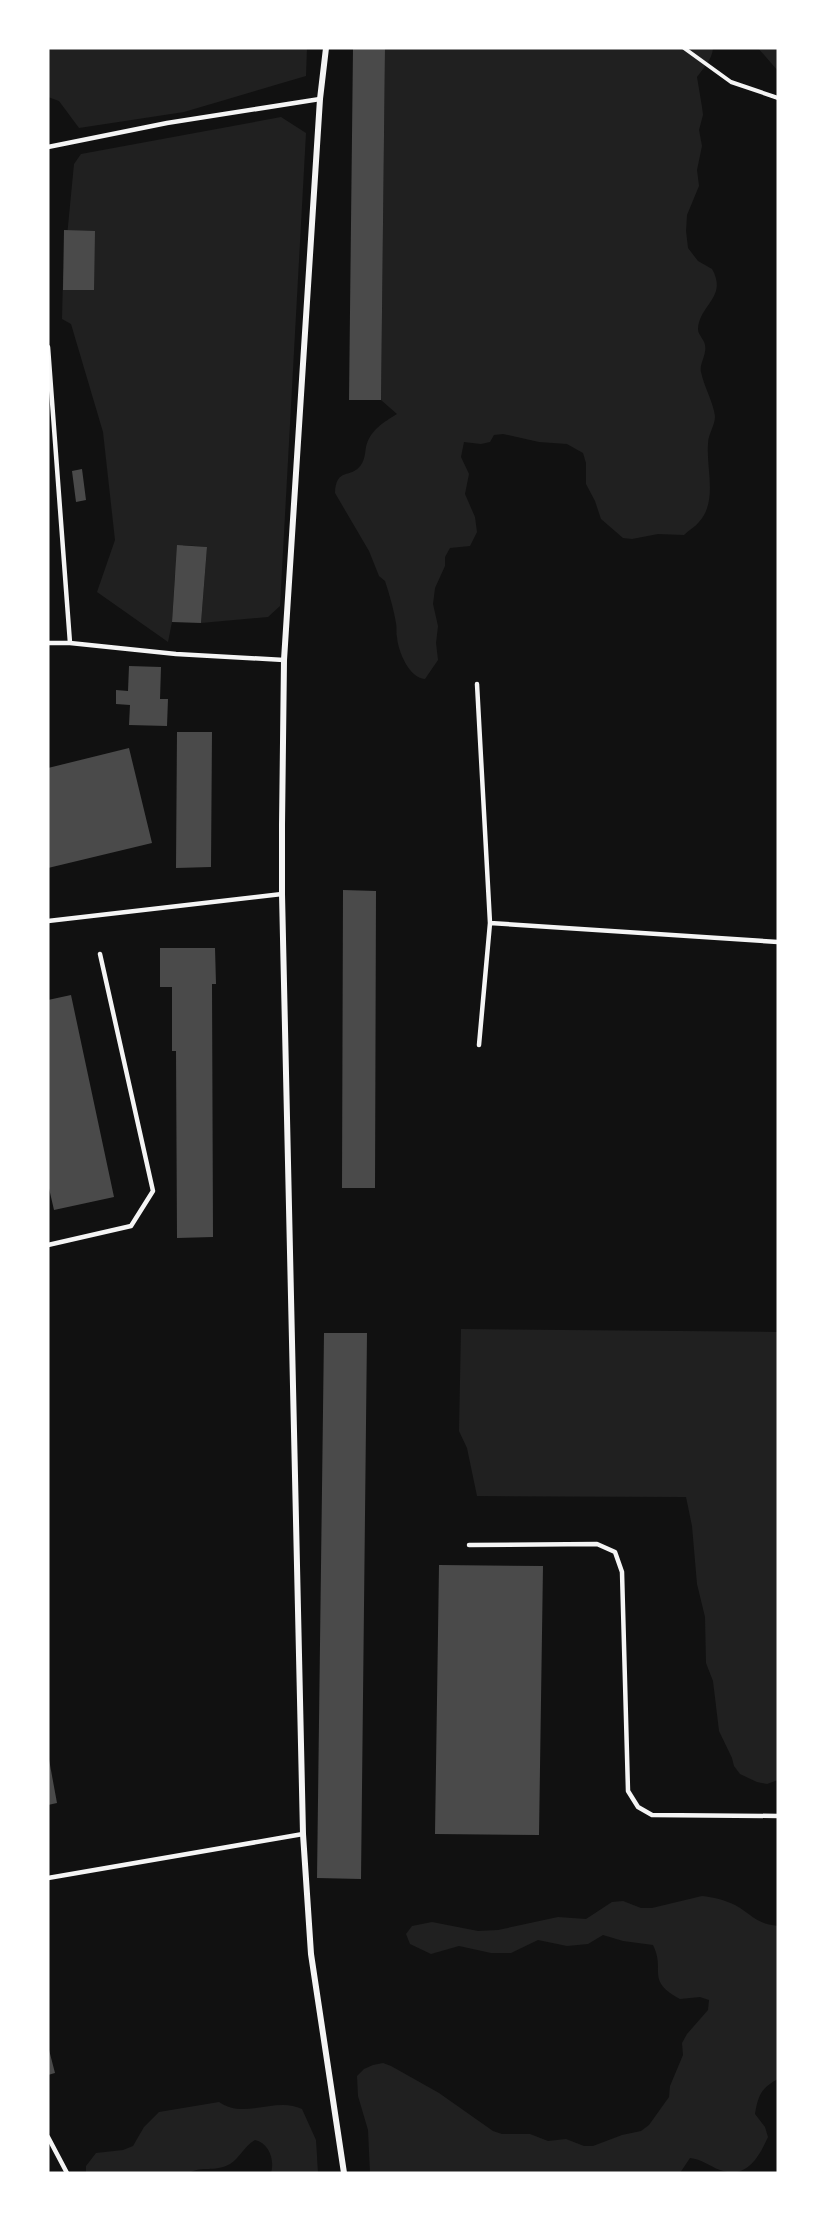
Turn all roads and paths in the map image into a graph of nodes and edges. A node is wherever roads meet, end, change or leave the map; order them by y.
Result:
1 (326, 48) edge
2 (684, 48) edge
3 (778, 98) edge
4 (320, 99) junction
5 (48, 147) edge
6 (48, 347) edge
7 (48, 643) edge
8 (70, 643) junction
9 (284, 660) junction
10 (477, 684) dead end
11 (282, 894) junction
12 (48, 921) edge
13 (490, 923) junction
14 (778, 942) edge
15 (100, 954) dead end
16 (480, 1045) dead end
17 (48, 1245) edge
18 (469, 1545) dead end
19 (778, 1816) edge
20 (303, 1834) junction
21 (48, 1878) edge
22 (48, 2137) edge
23 (67, 2173) edge
24 (344, 2173) edge

1 - 4 street
2 - 3 path
4 - 5 lane
4 - 9 street
6 - 8 lane
7 - 8 lane
8 - 9 lane
9 - 11 street
10 - 13 lane
11 - 12 lane
11 - 20 street
13 - 14 lane
13 - 16 lane
15 - 17 lane
18 - 19 lane
20 - 21 lane
20 - 24 street
22 - 23 lane

